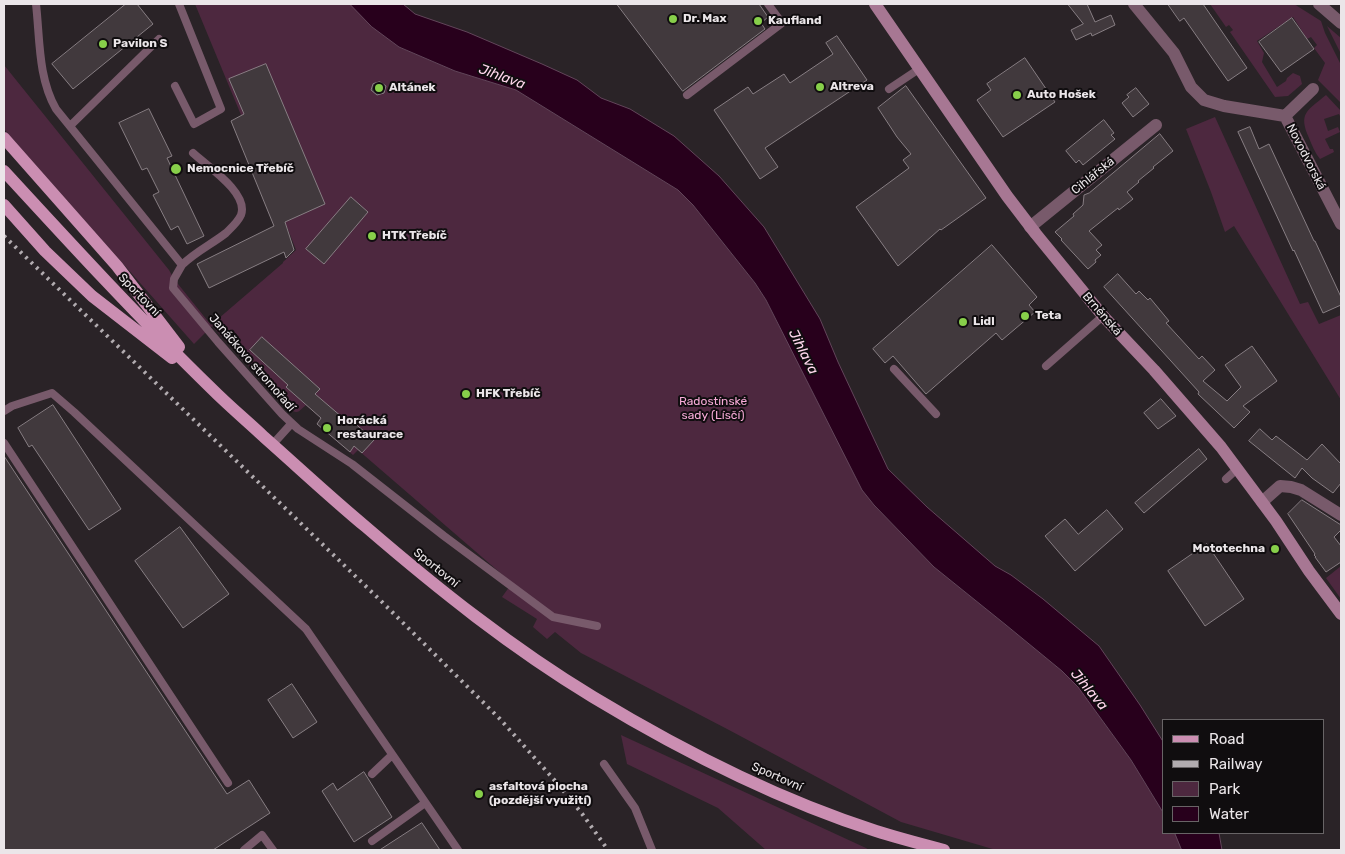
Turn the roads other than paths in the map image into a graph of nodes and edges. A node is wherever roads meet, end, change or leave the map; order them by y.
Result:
1 (36, 4) edge
2 (179, 4) edge
3 (780, 4) edge
4 (875, 4) edge
5 (1134, 4) edge
6 (1319, 4) edge
7 (770, 6) edge
8 (1341, 23) edge
9 (159, 39) dead end
10 (919, 69) junction
11 (174, 86) dead end
12 (889, 89) dead end
13 (1313, 89) dead end
14 (687, 95) dead end
15 (1285, 116) junction
16 (1156, 125) dead end
17 (70, 126) junction
18 (4, 138) edge
19 (193, 153) dead end
20 (4, 171) edge
21 (4, 205) edge
22 (1341, 224) edge
23 (1030, 227) junction
24 (182, 264) junction
25 (1103, 316) junction
26 (1046, 366) dead end
27 (894, 369) dead end
28 (213, 390) junction
29 (4, 411) edge
30 (936, 414) dead end
31 (291, 424) junction
32 (4, 443) edge
33 (272, 444) junction
34 (1237, 469) junction
35 (1226, 479) dead end
36 (1262, 502) junction
37 (1341, 515) edge
38 (1341, 614) edge
39 (597, 626) dead end
40 (392, 755) junction
41 (604, 764) dead end
42 (372, 774) dead end
43 (228, 783) dead end
44 (425, 803) junction
45 (372, 841) dead end
46 (244, 850) edge
47 (273, 850) edge
48 (458, 850) edge
49 (652, 850) edge
50 (944, 850) edge

1 - 17 lane
2 - 11 lane
3 - 7 lane
4 - 10 street, Brněnská
5 - 15 street, Novodvorská
6 - 8 street
7 - 14 lane
9 - 17 lane
10 - 12 lane
10 - 23 street, Brněnská
13 - 15 street, Novodvorská
15 - 22 street, Novodvorská
16 - 23 street, Cihlářská
17 - 24 lane
18 - 28 main road
19 - 24 lane
20 - 28 main road, Sportovní
21 - 28 main road
23 - 25 street, Brněnská
24 - 31 lane, Janáčkovo stromořadí
25 - 26 lane
25 - 34 street, Brněnská
27 - 30 lane
28 - 33 main road, Sportovní
29 - 40 lane
31 - 33 lane
31 - 39 lane, Janáčkovo stromořadí
32 - 43 lane
33 - 50 main road, Sportovní
34 - 35 lane
34 - 36 street, Brněnská
36 - 37 street
36 - 38 street, Brněnská
40 - 42 lane
40 - 44 lane
41 - 49 lane
44 - 45 lane
44 - 48 lane
46 - 47 lane

